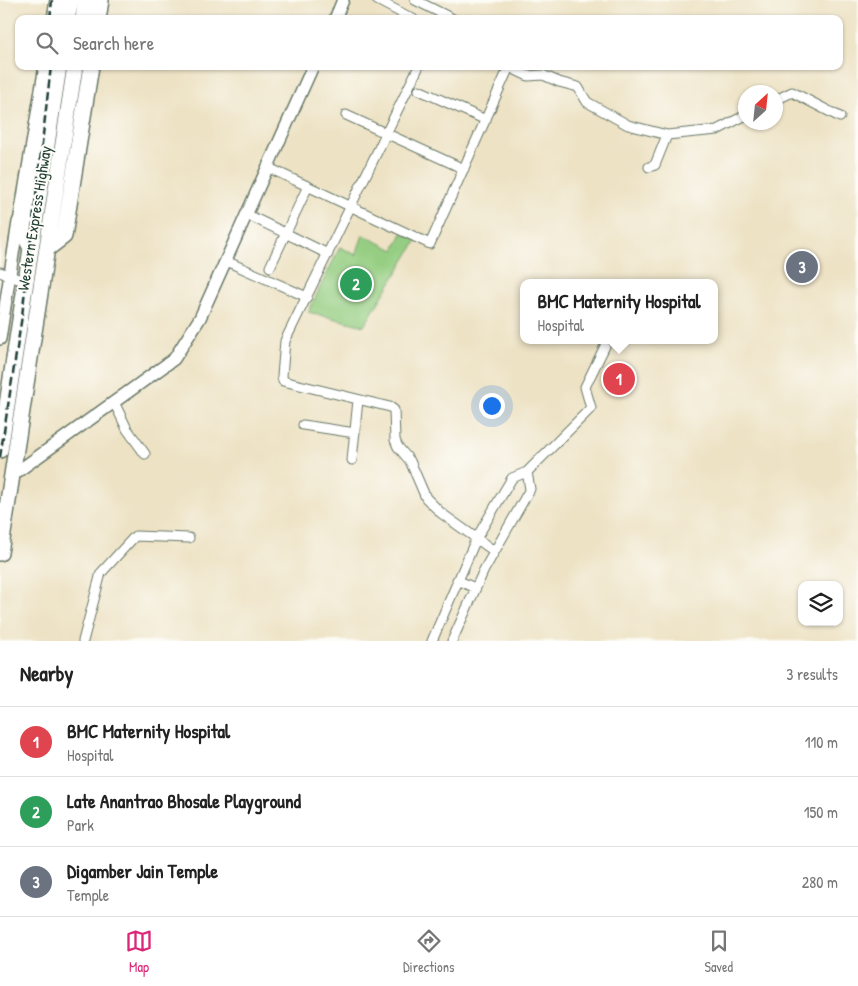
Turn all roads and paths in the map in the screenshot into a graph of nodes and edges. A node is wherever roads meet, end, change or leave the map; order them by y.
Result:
1 (53, 0) edge
2 (58, 0) edge
3 (71, 0) edge
4 (86, 0) edge
5 (101, 0) edge
6 (343, 0) edge
7 (376, 0) edge
8 (415, 0) edge
9 (51, 15) edge
10 (56, 15) edge
11 (68, 15) edge
12 (84, 15) edge
13 (99, 15) edge
14 (337, 15) edge
15 (405, 15) edge
16 (445, 15) edge
17 (41, 70) edge
18 (46, 70) edge
19 (58, 70) edge
20 (74, 70) edge
21 (90, 70) edge
22 (311, 70) edge
23 (417, 70) edge
24 (507, 70) edge
25 (515, 70) edge
26 (540, 70) edge
27 (419, 90) dead end
28 (783, 96) edge
29 (346, 115) dead end
30 (840, 117) dead end
31 (738, 119) edge
32 (486, 120) junction
33 (387, 134) junction
34 (667, 134) junction
35 (267, 167) junction
36 (649, 167) dead end
37 (464, 168) junction
38 (308, 186) junction
39 (352, 206) junction
40 (246, 214) junction
41 (286, 233) junction
42 (31, 248) junction
43 (47, 249) junction
44 (328, 254) junction
45 (226, 261) junction
46 (270, 267) dead end
47 (0, 272) edge
48 (18, 279) junction
49 (307, 297) junction
50 (0, 339) edge
51 (605, 346) dead end
52 (358, 400) junction
53 (114, 402) junction
54 (304, 425) dead end
55 (355, 433) junction
56 (0, 450) edge
57 (145, 454) dead end
58 (352, 460) dead end
59 (527, 472) junction
60 (14, 474) junction
61 (512, 478) junction
62 (530, 490) junction
63 (189, 538) dead end
64 (476, 538) junction
65 (494, 551) junction
66 (0, 553) edge
67 (457, 580) junction
68 (475, 588) junction
69 (83, 641) edge
70 (432, 641) edge
71 (452, 641) edge

1 - 9 street
2 - 10 highway
3 - 11 highway
4 - 12 highway
5 - 13 highway
6 - 14 street
7 - 15 street
8 - 16 street
17 - 48 street
18 - 42 highway
19 - 42 highway, Western Express Highway
20 - 43 highway, Western Express Highway
21 - 43 highway
22 - 35 street
23 - 33 street
24 - 32 street
25 - 26 street
26 - 34 street
27 - 32 street
28 - 30 street
29 - 33 street
31 - 34 street
32 - 37 street
33 - 37 street
33 - 39 street
34 - 36 street
35 - 38 street
35 - 40 street
37 - 39 street
38 - 39 street
38 - 41 street
39 - 44 street
40 - 41 street
40 - 45 street
41 - 44 street
41 - 46 street
42 - 48 highway, Western Express Highway
43 - 60 highway, Western Express Highway
44 - 49 street
45 - 49 street
45 - 53 street
47 - 48 street
48 - 50 street
48 - 56 highway, Western Express Highway
49 - 52 street
51 - 59 street
52 - 55 street
52 - 64 street
53 - 57 street
53 - 60 street
54 - 55 street
55 - 58 street
59 - 61 street
59 - 62 street
60 - 66 highway, Western Express Highway
61 - 62 street
61 - 64 street
62 - 65 street
63 - 69 street
64 - 65 street
64 - 67 street
65 - 68 street
67 - 68 street
67 - 70 street
68 - 71 street

